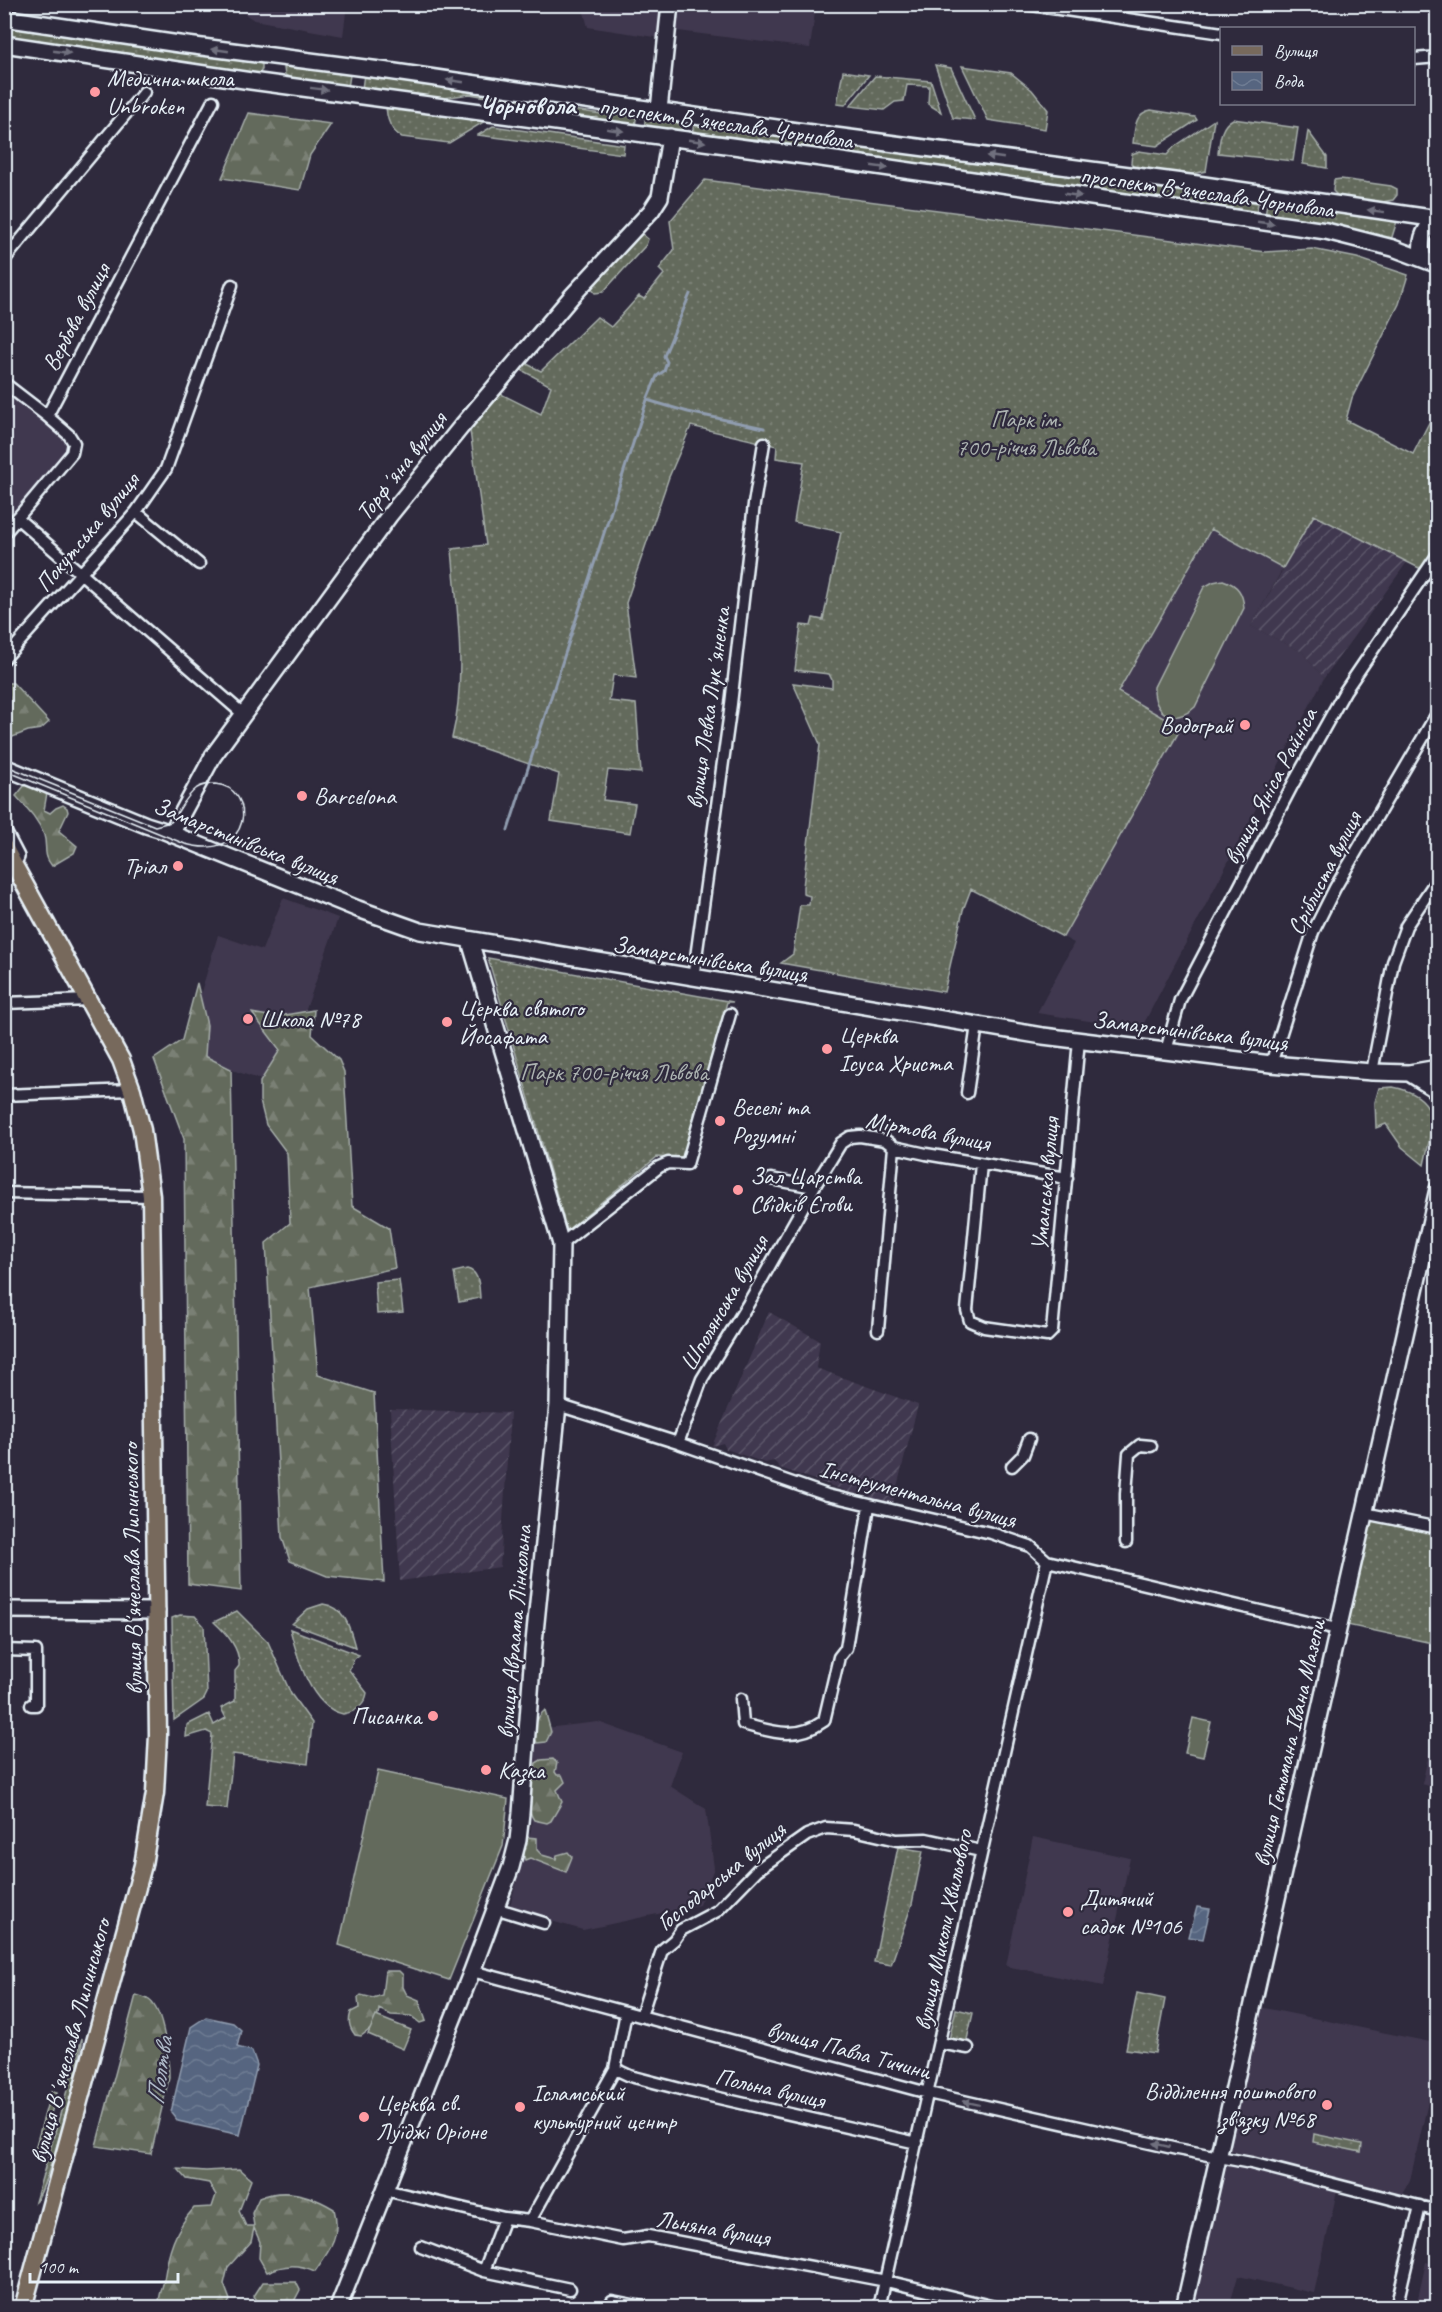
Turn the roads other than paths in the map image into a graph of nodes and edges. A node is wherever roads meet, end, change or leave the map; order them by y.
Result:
1 (670, 4) edge
2 (1025, 4) edge
3 (4, 18) edge
4 (1220, 33) edge
5 (4, 44) edge
6 (260, 56) junction
7 (1437, 57) edge
8 (287, 59) junction
9 (1415, 59) edge
10 (251, 81) junction
11 (284, 85) junction
12 (144, 92) dead end
13 (534, 92) junction
14 (213, 101) dead end
15 (658, 110) junction
16 (529, 118) junction
17 (821, 134) junction
18 (670, 137) junction
19 (814, 157) junction
20 (1436, 219) edge
21 (1423, 259) junction
22 (4, 260) edge
23 (1437, 265) edge
24 (232, 285) dead end
25 (4, 383) edge
26 (47, 416) junction
27 (765, 443) dead end
28 (136, 512) junction
29 (17, 518) junction
30 (4, 534) edge
31 (1437, 554) edge
32 (199, 564) dead end
33 (81, 572) junction
34 (4, 659) edge
35 (1437, 712) edge
36 (243, 714) junction
37 (9, 772) edge
38 (4, 834) edge
39 (171, 834) junction
40 (4, 847) edge
41 (10, 869) edge
42 (1437, 878) edge
43 (28, 891) junction
44 (470, 941) junction
45 (693, 979) junction
46 (90, 1000) junction
47 (4, 1003) edge
48 (730, 1014) dead end
49 (977, 1025) junction
50 (1079, 1040) junction
51 (1166, 1051) junction
52 (1271, 1064) junction
53 (1437, 1068) edge
54 (1372, 1072) junction
55 (1409, 1072) junction
56 (132, 1090) junction
57 (967, 1093) dead end
58 (4, 1095) edge
59 (1437, 1095) edge
60 (894, 1148) junction
61 (981, 1164) junction
62 (1067, 1178) junction
63 (771, 1179) dead end
64 (814, 1187) junction
65 (1437, 1189) edge
66 (4, 1193) edge
67 (151, 1196) junction
68 (1434, 1218) dead end
69 (561, 1244) junction
70 (1421, 1264) junction
71 (878, 1330) dead end
72 (558, 1405) junction
73 (1029, 1440) dead end
74 (678, 1443) junction
75 (1151, 1446) dead end
76 (1012, 1466) dead end
77 (869, 1506) junction
78 (1364, 1513) junction
79 (1437, 1528) edge
80 (1126, 1542) dead end
81 (1047, 1561) junction
82 (4, 1610) edge
83 (157, 1611) junction
84 (1337, 1629) junction
85 (4, 1650) edge
86 (36, 1651) junction
87 (42, 1666) dead end
88 (741, 1699) dead end
89 (31, 1705) dead end
90 (981, 1851) junction
91 (495, 1908) junction
92 (544, 1923) dead end
93 (472, 1971) junction
94 (626, 2012) junction
95 (641, 2016) junction
96 (939, 2043) junction
97 (968, 2048) dead end
98 (615, 2069) junction
99 (928, 2093) junction
100 (917, 2143) junction
101 (1219, 2156) junction
102 (385, 2190) junction
103 (1420, 2206) junction
104 (1437, 2211) edge
105 (504, 2218) junction
106 (530, 2221) junction
107 (421, 2247) dead end
108 (484, 2271) junction
109 (886, 2281) junction
110 (570, 2289) dead end
111 (612, 2301) dead end
112 (23, 2307) edge
113 (338, 2307) edge
114 (648, 2307) edge
115 (879, 2307) edge
116 (999, 2307) edge
117 (1184, 2307) edge
118 (1396, 2307) edge

1 - 15 main road
2 - 4 street
6 -> 3 main road, проспект Вʼячеслава Чорновола
5 -> 10 main road, проспект Вʼячеслава Чорновола
6 - 8 main road, проспект Вʼячеслава Чорновола
6 - 10 main road
7 - 9 street
8 - 11 main road
13 -> 8 main road, проспект Вʼячеслава Чорновола
10 - 11 main road, проспект Вʼячеслава Чорновола
11 -> 16 main road, проспект Вʼячеслава Чорновола
12 - 22 street
13 - 15 main road, проспект Вʼячеслава Чорновола
13 - 16 main road
14 - 26 street, Вербова вулиця
15 - 17 main road, проспект Вʼячеслава Чорновола
16 -> 18 main road, проспект Вʼячеслава Чорновола
17 - 19 main road
20 -> 17 main road, проспект Вʼячеслава Чорновола
18 -> 19 main road, проспект Вʼячеслава Чорновола
18 - 36 main road, Торфʼяна вулиця
19 -> 21 main road, проспект Вʼячеслава Чорновола
20 - 21 main road
21 - 23 main road, проспект Вʼячеслава Чорновола
24 - 28 street, Покутська вулиця
25 - 26 street
26 - 29 street
27 - 45 street, вулиця Левка Лукʼяненка
28 - 32 street
28 - 33 street, Покутська вулиця
29 - 30 street
29 - 33 street
31 - 51 street, вулиця Яніса Райніса
33 - 34 street, Покутська вулиця
33 - 36 street
35 - 52 street, Сріблиста вулиця
36 - 39 main road, Торфʼяна вулиця
37 - 39 main road, Замарстинівська вулиця
38 - 43 main road
39 - 44 main road, Замарстинівська вулиця
40 - 41 main road, вулиця Вʼячеслава Липинського
41 - 43 main road, вулиця Вʼячеслава Липинського
42 - 54 street
43 - 46 main road, вулиця Вʼячеслава Липинського
44 - 45 main road, Замарстинівська вулиця
44 - 69 main road, вулиця Авраама Лінкольна
45 - 49 main road, Замарстинівська вулиця
46 - 47 street
46 - 56 main road, вулиця Вʼячеслава Липинського
48 - 69 street
49 - 50 main road, Замарстинівська вулиця
49 - 57 street
50 - 51 main road, Замарстинівська вулиця
50 - 62 street, Уманська вулиця
51 - 52 main road, Замарстинівська вулиця
52 - 54 main road, Замарстинівська вулиця
53 - 55 main road, Замарстинівська вулиця
54 - 55 main road, Замарстинівська вулиця
55 - 59 main road
56 - 58 street
56 - 67 main road, вулиця Вʼячеслава Липинського
60 - 61 street, Міртова вулиця
60 - 64 street, Міртова вулиця
60 - 71 street
61 - 62 street, Міртова вулиця
61 - 62 street, Уманська вулиця
63 - 64 street
64 - 74 street, Шполянська вулиця
65 - 70 main road, вулиця Гетьмана Івана Мазепи
66 - 67 street
67 - 83 main road, вулиця Вʼячеслава Липинського
68 - 70 main road
69 - 72 main road, вулиця Авраама Лінкольна
70 - 78 main road, вулиця Гетьмана Івана Мазепи
72 - 74 street, Інструментальна вулиця
72 - 91 main road, вулиця Авраама Лінкольна
73 - 76 street
74 - 77 street, Інструментальна вулиця
75 - 80 street
77 - 81 street, Інструментальна вулиця
77 - 88 street
78 - 79 street
78 - 84 main road, вулиця Гетьмана Івана Мазепи
81 - 84 street, Інструментальна вулиця
81 - 90 street, вулиця Миколи Хвильового
82 - 83 main road
83 - 112 main road, вулиця Вʼячеслава Липинського
84 - 101 main road, вулиця Гетьмана Івана Мазепи
85 - 86 street
86 - 87 street
86 - 89 street
90 - 95 street, Господарська вулиця
90 - 96 street, вулиця Миколи Хвильового
91 - 92 street
91 - 93 main road, вулиця Авраама Лінкольна
93 - 94 street, вулиця Павла Тичини
93 - 102 main road, вулиця Авраама Лінкольна
94 - 95 street, вулиця Павла Тичини
94 - 98 street
95 - 99 street, вулиця Павла Тичини
96 - 97 street
96 - 99 street, вулиця Миколи Хвильового
98 - 100 street, Польна вулиця
98 - 106 street
99 - 100 street, вулиця Миколи Хвильового
101 -> 99 street, вулиця Павла Тичини
100 - 109 street, вулиця Миколи Хвильового
101 - 103 street, вулиця Павла Тичини
101 - 117 main road, вулиця Гетьмана Івана Мазепи
102 - 105 street, Льняна вулиця
102 - 113 main road, вулиця Авраама Лінкольна
103 - 104 street, вулиця Павла Тичини
103 - 118 street
105 - 106 street, Льняна вулиця
105 - 108 street
106 - 109 street, Льняна вулиця
107 - 108 street
108 - 110 street
109 - 115 street, вулиця Миколи Хвильового
109 - 116 street, Льняна вулиця
111 - 114 street

